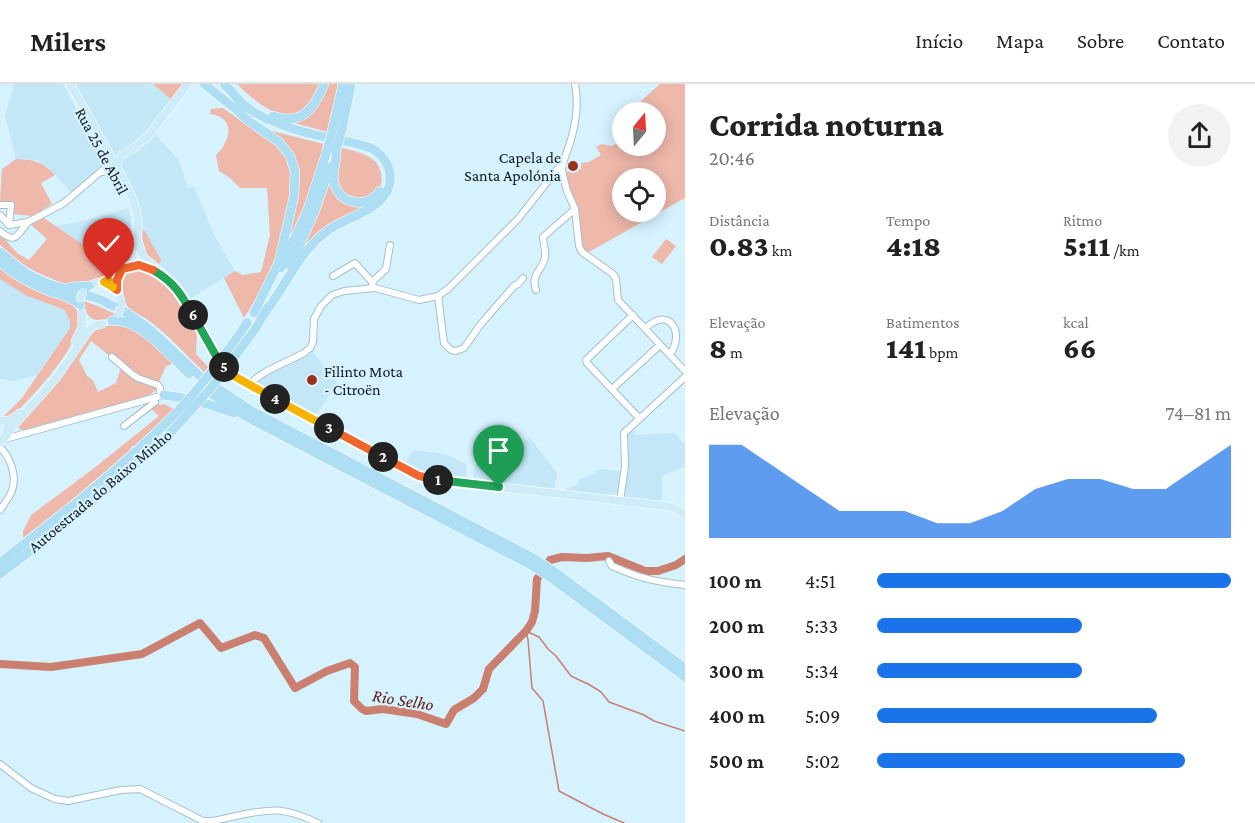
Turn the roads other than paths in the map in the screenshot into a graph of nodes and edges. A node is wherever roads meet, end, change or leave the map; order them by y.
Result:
1 (66, 84) edge
2 (70, 84) edge
3 (188, 84) edge
4 (204, 84) edge
5 (224, 84) edge
6 (324, 84) edge
7 (343, 84) edge
8 (351, 84) edge
9 (575, 84) edge
10 (232, 92) junction
11 (238, 111) junction
12 (338, 128) junction
13 (331, 151) junction
14 (122, 155) junction
15 (108, 157) junction
16 (563, 162) junction
17 (116, 170) junction
18 (557, 170) junction
19 (100, 174) junction
20 (552, 176) junction
21 (565, 185) junction
22 (0, 205) edge
23 (575, 209) junction
24 (0, 215) edge
25 (27, 222) junction
26 (9, 225) junction
27 (0, 231) edge
28 (137, 237) junction
29 (390, 245) dead end
30 (0, 250) edge
31 (0, 257) edge
32 (0, 262) edge
33 (122, 269) junction
34 (333, 276) dead end
35 (523, 278) dead end
36 (168, 279) junction
37 (104, 282) junction
38 (373, 285) junction
39 (117, 290) junction
40 (536, 290) dead end
41 (438, 296) junction
42 (83, 299) junction
43 (266, 311) junction
44 (115, 313) junction
45 (254, 313) junction
46 (633, 315) junction
47 (251, 326) junction
48 (646, 328) junction
49 (660, 345) junction
50 (670, 354) junction
51 (112, 357) dead end
52 (685, 371) edge
53 (685, 377) edge
54 (253, 387) junction
55 (612, 389) junction
56 (216, 392) junction
57 (162, 393) junction
58 (154, 399) junction
59 (639, 418) junction
60 (1, 421) edge
61 (254, 421) junction
62 (14, 424) junction
63 (124, 426) dead end
64 (25, 433) junction
65 (3, 442) edge
66 (620, 501) junction
67 (0, 510) edge
68 (685, 515) edge
69 (38, 540) junction
70 (609, 561) dead end
71 (0, 562) edge
72 (533, 562) junction
73 (0, 574) edge
74 (553, 575) junction
75 (685, 585) edge
76 (685, 668) edge
77 (685, 677) edge
78 (0, 764) edge
79 (202, 822) edge
80 (214, 822) edge
81 (318, 823) edge

1 - 15 main road, Rua 25 de Abril
2 - 15 main road, Rua 25 de Abril
3 - 14 main road
4 - 11 highway
5 - 10 highway
6 - 10 highway
7 - 12 highway, Autoestrada do Baixo Minho
8 - 12 highway, Autoestrada do Baixo Minho
9 - 16 street
10 - 43 highway
11 - 13 highway
11 - 45 highway
12 - 13 highway, Autoestrada do Baixo Minho, bridge
13 - 43 highway, Autoestrada do Baixo Minho
13 - 45 highway, Autoestrada do Baixo Minho
14 - 15 main road
14 - 17 main road
15 - 17 main road, Rua 25 de Abril
15 - 19 street
16 - 18 street
16 - 21 street
17 - 19 street
17 - 28 main road, Rua 25 de Abril
17 - 37 main road, Rua 25 de Abril
18 - 20 street
18 - 21 street
19 - 25 street
20 - 21 street
20 - 41 street
21 - 23 street
22 - 26 street
23 - 40 street
23 - 46 street
24 - 26 street
25 - 26 street
25 - 27 street
28 - 33 main road, Rua 25 de Abril
28 - 36 main road, Rua 25 de Abril
29 - 38 street
30 - 42 highway
30 - 56 highway
31 - 56 highway
32 - 42 highway
33 - 36 main road, Rua 25 de Abril
33 - 39 main road, Rua 25 de Abril
34 - 38 street
35 - 41 street
36 - 54 main road, Rua 25 de Abril
37 - 39 main road
37 - 42 main road
38 - 41 street
38 - 54 street
39 - 44 main road
42 - 44 main road
42 - 60 main road
43 - 47 highway, Autoestrada do Baixo Minho
44 - 56 highway
44 - 56 highway
44 - 62 main road
45 - 47 highway, Autoestrada do Baixo Minho
46 - 48 street
46 - 55 street
47 - 69 highway, Autoestrada do Baixo Minho, bridge
48 - 49 street
48 - 50 street
49 - 50 street
49 - 55 street
50 - 52 street
51 - 57 street
53 - 59 street
54 - 66 main road, Rua 25 de Abril
55 - 59 street
56 - 61 highway
56 - 72 highway
57 - 58 street
57 - 61 highway
58 - 63 street
58 - 64 street
59 - 66 street
60 - 65 main road
61 - 72 highway
62 - 64 street
62 - 65 main road
64 - 65 street
65 - 67 street
66 - 68 main road, Rua 25 de Abril
69 - 71 highway, Autoestrada do Baixo Minho
69 - 73 highway, Autoestrada do Baixo Minho
70 - 75 street
72 - 74 highway
74 - 76 highway
74 - 77 highway
78 - 79 street
79 - 80 street
80 - 81 street

